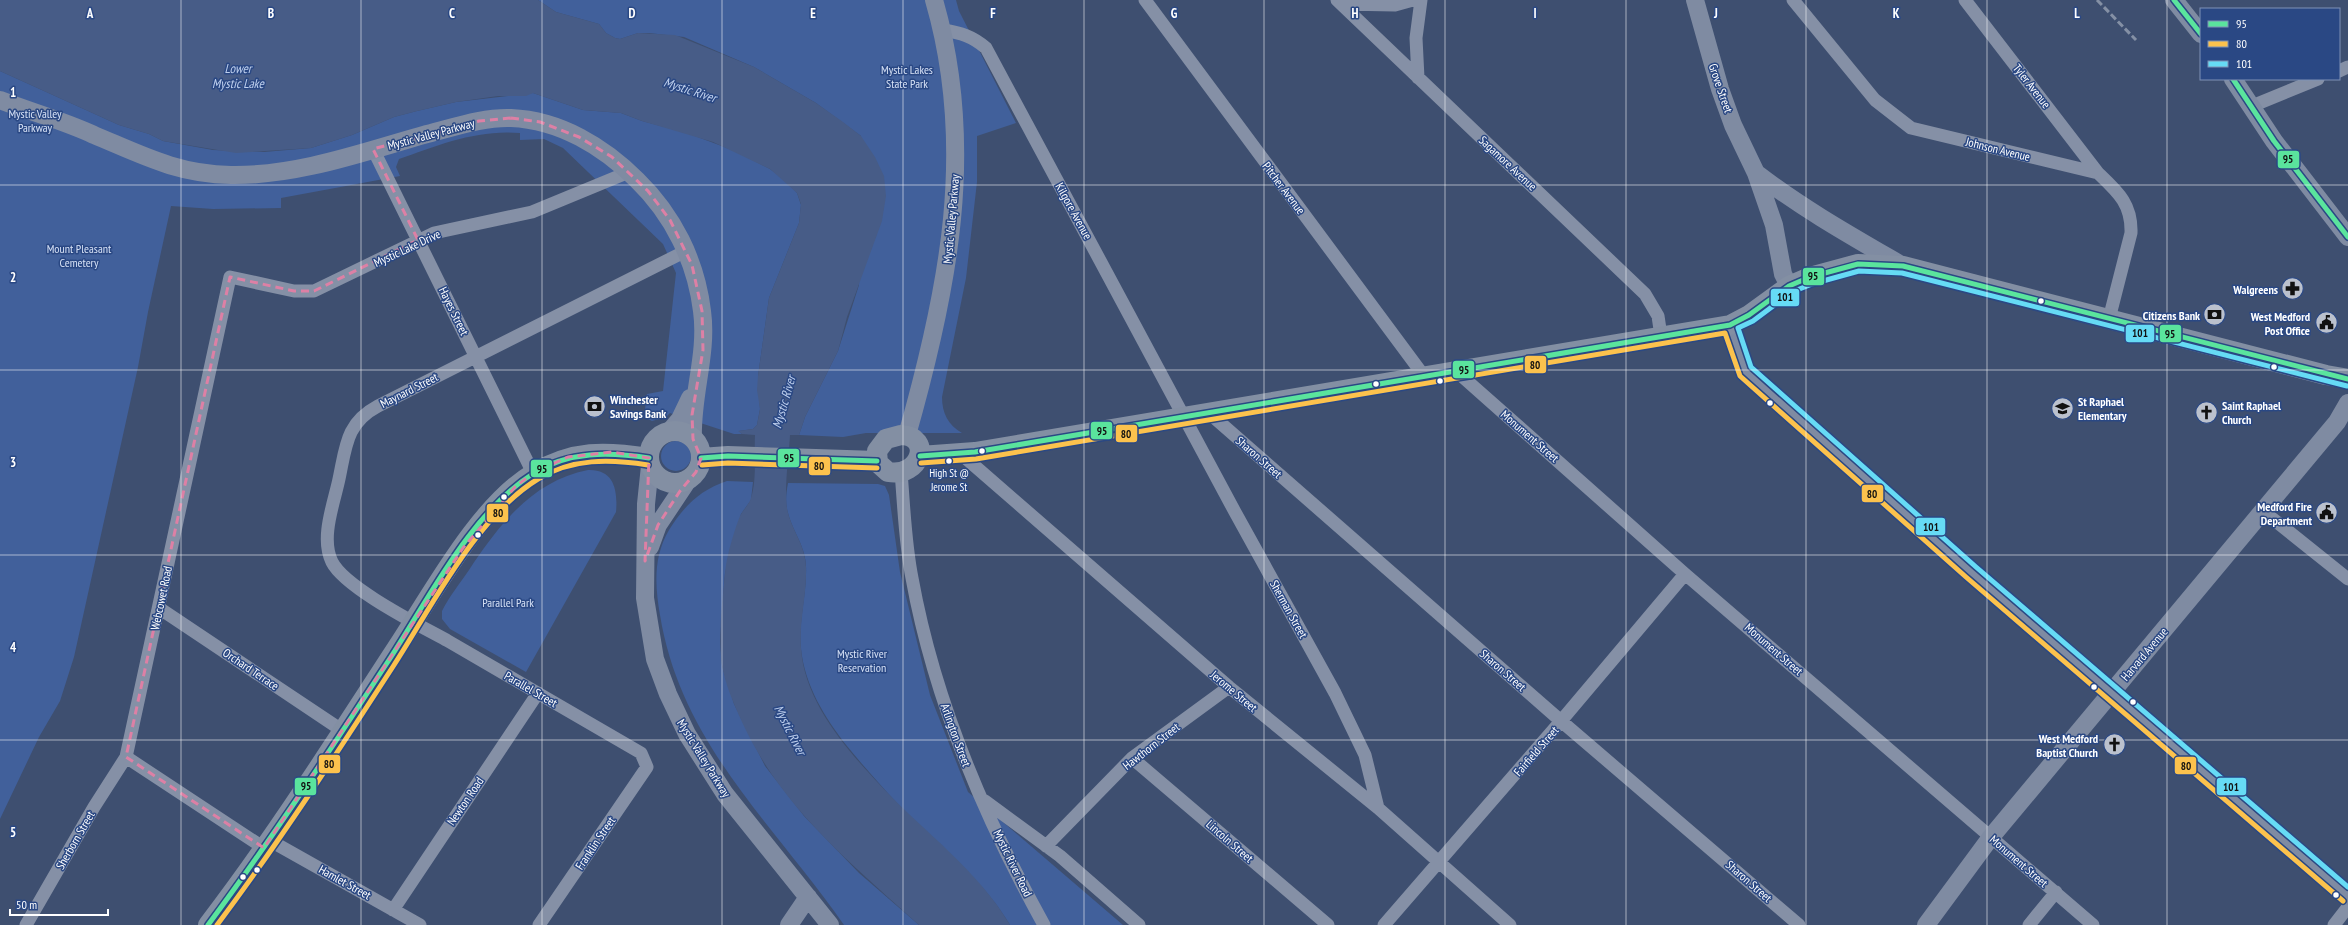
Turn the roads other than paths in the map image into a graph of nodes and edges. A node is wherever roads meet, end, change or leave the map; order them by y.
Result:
1 (934, 0) edge
2 (1145, 0) edge
3 (1413, 0) edge
4 (1421, 0) edge
5 (1695, 0) edge
6 (1793, 0) edge
7 (1965, 0) edge
8 (2174, 0) edge
9 (1339, 2) edge
10 (943, 30) junction
11 (2200, 33) edge
12 (1418, 78) junction
13 (2234, 80) edge
14 (2316, 80) edge
15 (0, 100) edge
16 (2252, 106) junction
17 (373, 149) junction
18 (629, 172) junction
19 (1756, 173) junction
20 (2098, 173) junction
21 (2348, 237) edge
22 (418, 240) junction
23 (686, 251) junction
24 (1903, 266) junction
25 (230, 277) joint
26 (1789, 286) junction
27 (2109, 319) junction
28 (1730, 325) junction
29 (1661, 336) junction
30 (476, 356) junction
31 (1456, 371) junction
32 (1424, 376) junction
33 (2348, 379) edge
34 (696, 384) junction
35 (2348, 402) edge
36 (1210, 413) junction
37 (1184, 417) junction
38 (669, 432) junction
39 (907, 435) junction
40 (693, 439) junction
41 (960, 454) junction
42 (920, 456) junction
43 (701, 458) junction
44 (877, 461) junction
45 (649, 462) junction
46 (901, 472) junction
47 (533, 474) junction
48 (688, 480) junction
49 (2263, 512) junction
50 (645, 561) junction
51 (1685, 574) junction
52 (2348, 579) edge
53 (159, 608) junction
54 (414, 622) junction
55 (1229, 687) junction
56 (2112, 692) junction
57 (538, 693) junction
58 (1561, 721) junction
59 (343, 731) junction
60 (126, 757) junction
61 (1132, 758) junction
62 (645, 760) joint
63 (983, 800) junction
64 (1378, 808) junction
65 (1991, 837) junction
66 (267, 844) junction
67 (1046, 846) junction
68 (1439, 863) junction
69 (2056, 892) junction
70 (2348, 896) edge
71 (808, 897) junction
72 (2348, 907) edge
73 (393, 910) junction
74 (26, 925) edge
75 (208, 925) edge
76 (420, 925) edge
77 (539, 925) edge
78 (789, 925) edge
79 (830, 925) edge
80 (1044, 925) edge
81 (1139, 925) edge
82 (1328, 925) edge
83 (1384, 925) edge
84 (1510, 925) edge
85 (1799, 925) edge
86 (1926, 925) edge
87 (2029, 925) edge
88 (2094, 925) edge
89 (2334, 925) edge

1 - 10 main road, Mystic Valley Parkway
2 - 32 street, Pitcher Avenue
3 - 9 street
4 - 12 street
5 - 19 main road, Grove Street
6 - 20 street, Johnson Avenue
7 - 20 street, Tyler Avenue
8 - 11 main road
9 - 12 street, Sagamore Avenue
10 - 37 street, Kilgore Avenue
10 - 39 main road, Mystic Valley Parkway
12 - 29 street, Sagamore Avenue
13 - 16 main road
14 - 16 street
15 - 17 main road, Mystic Valley Parkway
16 - 21 main road
17 - 18 main road, Mystic Valley Parkway
17 - 22 street, Hayes Street
18 - 22 street, Mystic Lake Drive
18 - 23 main road, Mystic Valley Parkway
19 - 24 main road, Grove Street
19 - 26 main road, Grove Street
20 - 27 street
22 - 25 street, Mystic Lake Drive
22 - 30 street, Hayes Street
23 - 30 street, Maynard Street
23 - 34 main road, Mystic Valley Parkway
24 - 26 main road
24 - 27 main road
25 - 53 street, Webcowet Road
26 - 28 main road
27 - 33 main road
28 - 29 main road
28 - 56 main road
29 - 31 main road
30 - 47 street, Hayes Street
30 - 54 street, Maynard Street
31 - 32 main road
31 - 51 street, Monument Street
32 - 36 main road
34 - 38 main road, Mystic Valley Parkway
34 - 40 main road, Mystic Valley Parkway
35 - 49 main road, Harvard Avenue
36 - 37 main road
36 - 58 street, Sharon Street
37 - 41 main road
37 - 64 street, Sherman Street
38 - 40 main road
38 - 45 main road
39 - 42 main road
39 - 44 main road
40 - 43 main road
41 - 42 main road
41 - 55 street, Jerome Street
42 - 46 main road
43 - 44 main road
43 - 48 main road
44 - 46 main road
45 - 47 main road
45 - 48 main road
45 - 50 main road, Mystic Valley Parkway
46 - 63 street, Arlington Street
47 - 54 main road
48 - 50 main road, Mystic Valley Parkway
49 - 52 street
49 - 56 main road, Harvard Avenue
50 - 71 main road, Mystic Valley Parkway
51 - 58 street, Fairfield Street
51 - 65 street, Monument Street
53 - 59 street, Orchard Terrace
53 - 60 street, Webcowet Road
54 - 57 street, Parallel Street
54 - 59 main road
55 - 61 street, Hawthorn Street
55 - 64 street, Jerome Street
56 - 65 main road, Harvard Avenue
56 - 70 main road
57 - 62 street, Parallel Street
57 - 73 street, Newton Road
58 - 68 street, Fairfield Street
58 - 85 street, Sharon Street
59 - 66 main road
60 - 66 street
60 - 74 street, Sherborn Street
61 - 67 street, Hawthorn Street
61 - 82 street, Lincoln Street
62 - 77 street, Franklin Street
63 - 67 street
63 - 80 street, Mystic River Road
64 - 68 street, Jerome Street
65 - 69 street, Monument Street
65 - 86 main road, Harvard Avenue
66 - 73 street, Hamlet Street
66 - 75 main road
67 - 81 street
68 - 83 street, Fairfield Street
68 - 84 street, Jerome Street
69 - 87 street
69 - 88 street, Monument Street
71 - 78 main road
71 - 79 main road, Mystic Valley Parkway
72 - 89 street
73 - 76 street, Hamlet Street

